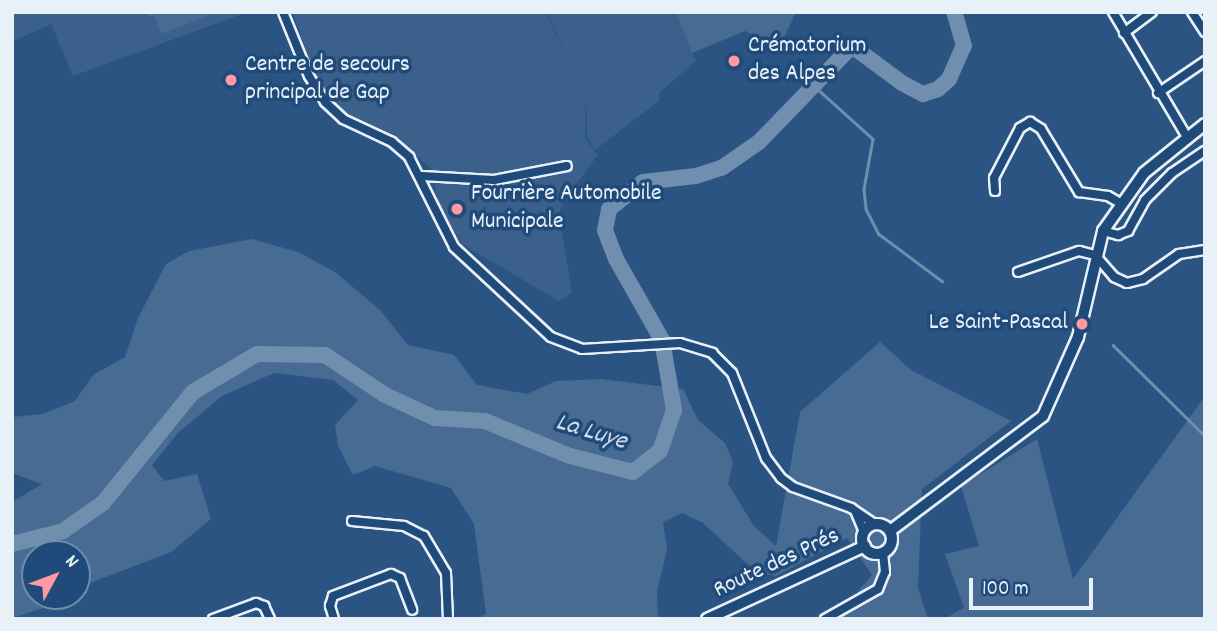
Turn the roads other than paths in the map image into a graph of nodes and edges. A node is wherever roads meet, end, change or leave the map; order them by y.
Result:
1 (283, 12) edge
2 (1113, 12) edge
3 (1152, 12) edge
4 (1192, 12) edge
5 (1205, 32) edge
6 (1124, 33) junction
7 (1205, 61) edge
8 (1158, 93) junction
9 (1205, 124) edge
10 (1187, 137) junction
11 (1205, 151) edge
12 (567, 166) dead end
13 (422, 176) junction
14 (995, 191) dead end
15 (1120, 202) junction
16 (1103, 232) junction
17 (1205, 250) edge
18 (1095, 255) junction
19 (1018, 272) dead end
20 (851, 508) junction
21 (352, 521) dead end
22 (875, 524) junction
23 (890, 531) junction
24 (864, 532) junction
25 (865, 547) junction
26 (883, 552) junction
27 (412, 610) dead end
28 (214, 619) edge
29 (270, 619) edge
30 (334, 619) edge
31 (448, 619) edge
32 (707, 619) edge
33 (825, 619) edge

1 - 13 street
2 - 6 street
3 - 6 street
4 - 5 street
6 - 8 street
7 - 8 street
8 - 10 street
9 - 10 street
10 - 15 street
11 - 16 street
12 - 13 street
13 - 20 street
14 - 15 street
15 - 16 street
16 - 18 street
17 - 18 street
18 - 19 street
18 - 23 street
20 - 22 street
20 - 24 street
21 - 31 street
22 - 23 street
22 - 24 street
23 - 26 street
24 - 25 street
25 - 26 street
25 - 32 street, Route des Prés
26 - 33 street
27 - 30 street
28 - 29 street

